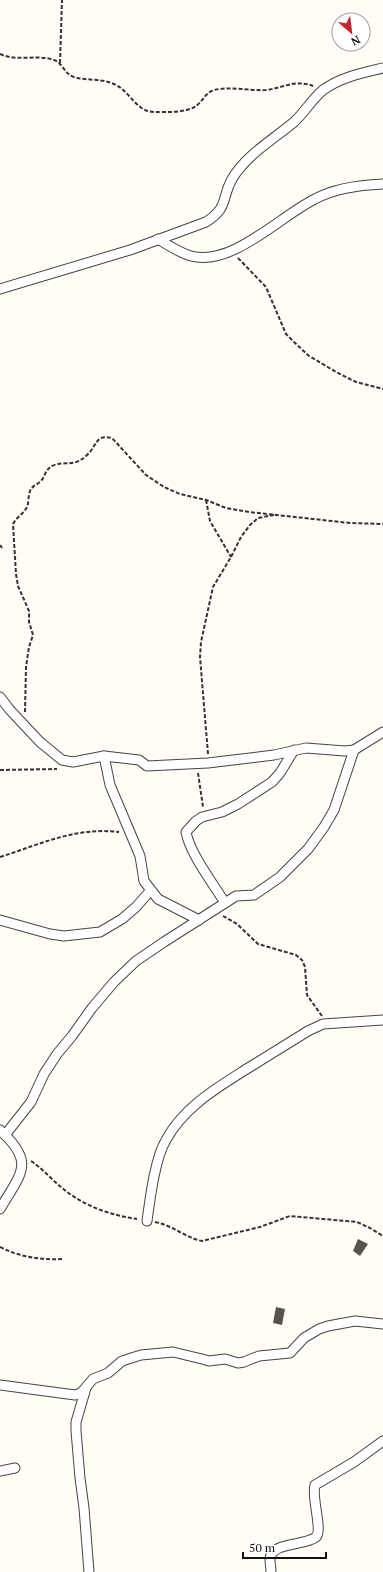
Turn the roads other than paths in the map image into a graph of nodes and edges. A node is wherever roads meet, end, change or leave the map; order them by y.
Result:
1 (383, 68) edge
2 (383, 184) edge
3 (158, 239) junction
4 (0, 289) edge
5 (0, 697) edge
6 (383, 732) edge
7 (294, 750) junction
8 (354, 750) junction
9 (104, 756) junction
10 (150, 891) junction
11 (225, 903) junction
12 (0, 920) edge
13 (199, 920) junction
14 (383, 1020) edge
15 (3, 1133) edge
16 (0, 1209) edge
17 (147, 1221) road end
18 (383, 1324) edge
19 (0, 1386) edge
20 (86, 1388) junction
21 (383, 1440) edge
22 (15, 1468) dead end
23 (0, 1471) edge
24 (88, 1572) edge
25 (271, 1572) edge

1 - 3 street
2 - 3 street
3 - 4 street
5 - 9 street
6 - 8 street
7 - 8 street
7 - 9 street
7 - 11 street
8 - 11 street
9 - 10 street
10 - 12 street
10 - 13 street
11 - 13 street
13 - 15 street
14 - 17 street
15 - 16 street
18 - 20 street
19 - 20 street
20 - 24 street
21 - 25 street
22 - 23 street

